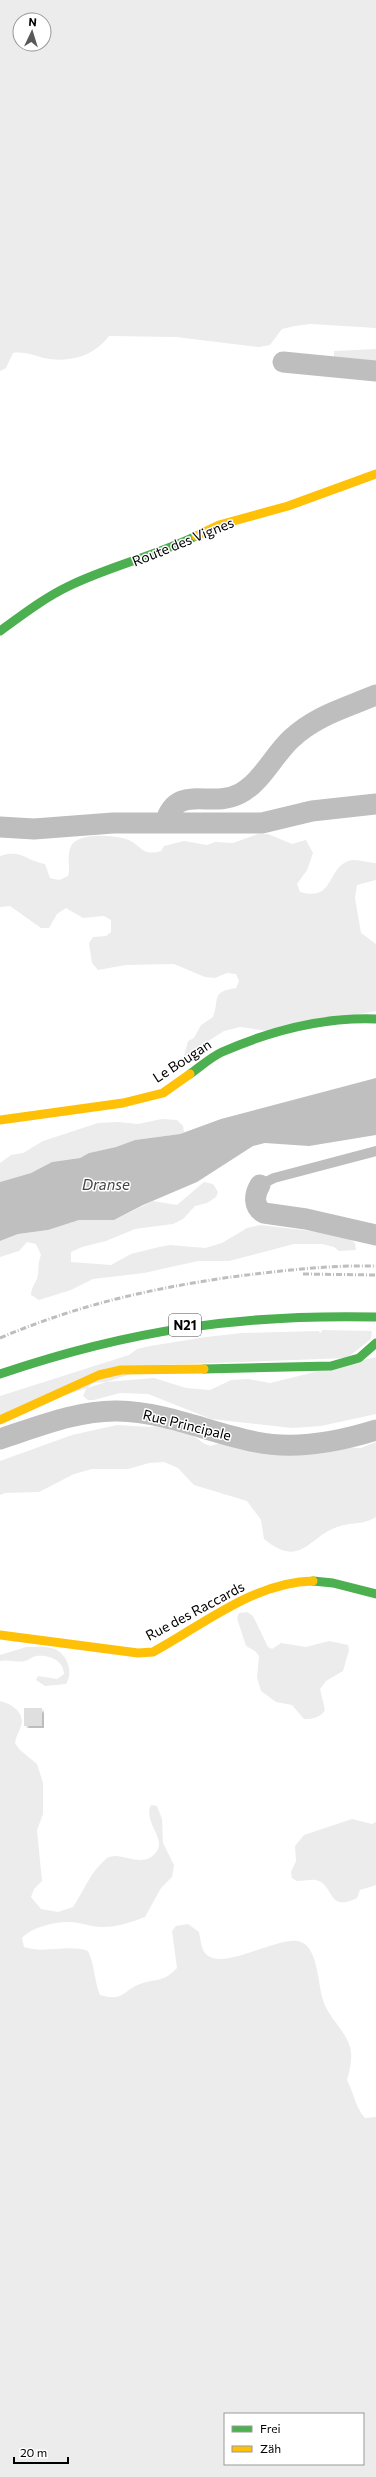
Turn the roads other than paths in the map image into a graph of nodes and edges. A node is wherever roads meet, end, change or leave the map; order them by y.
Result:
1 (283, 362) dead end
2 (376, 371) edge
3 (376, 474) edge
4 (0, 631) edge
5 (376, 695) edge
6 (376, 804) edge
7 (165, 823) junction
8 (0, 827) edge
9 (376, 1019) edge
10 (0, 1120) edge
11 (376, 1151) edge
12 (260, 1185) joint
13 (376, 1235) edge
14 (376, 1317) edge
15 (376, 1343) edge
16 (0, 1374) edge
17 (0, 1420) edge
18 (376, 1430) edge
19 (0, 1439) edge
20 (376, 1594) edge
21 (0, 1635) edge

1 - 2 street
3 - 4 street, Route des Vignes
5 - 7 street
6 - 7 street
7 - 8 street
9 - 10 street, Le Bougan
11 - 12 lane
12 - 13 street
14 - 16 street, N21
15 - 17 street
18 - 19 street, Rue Principale
20 - 21 street, Rue des Raccards

